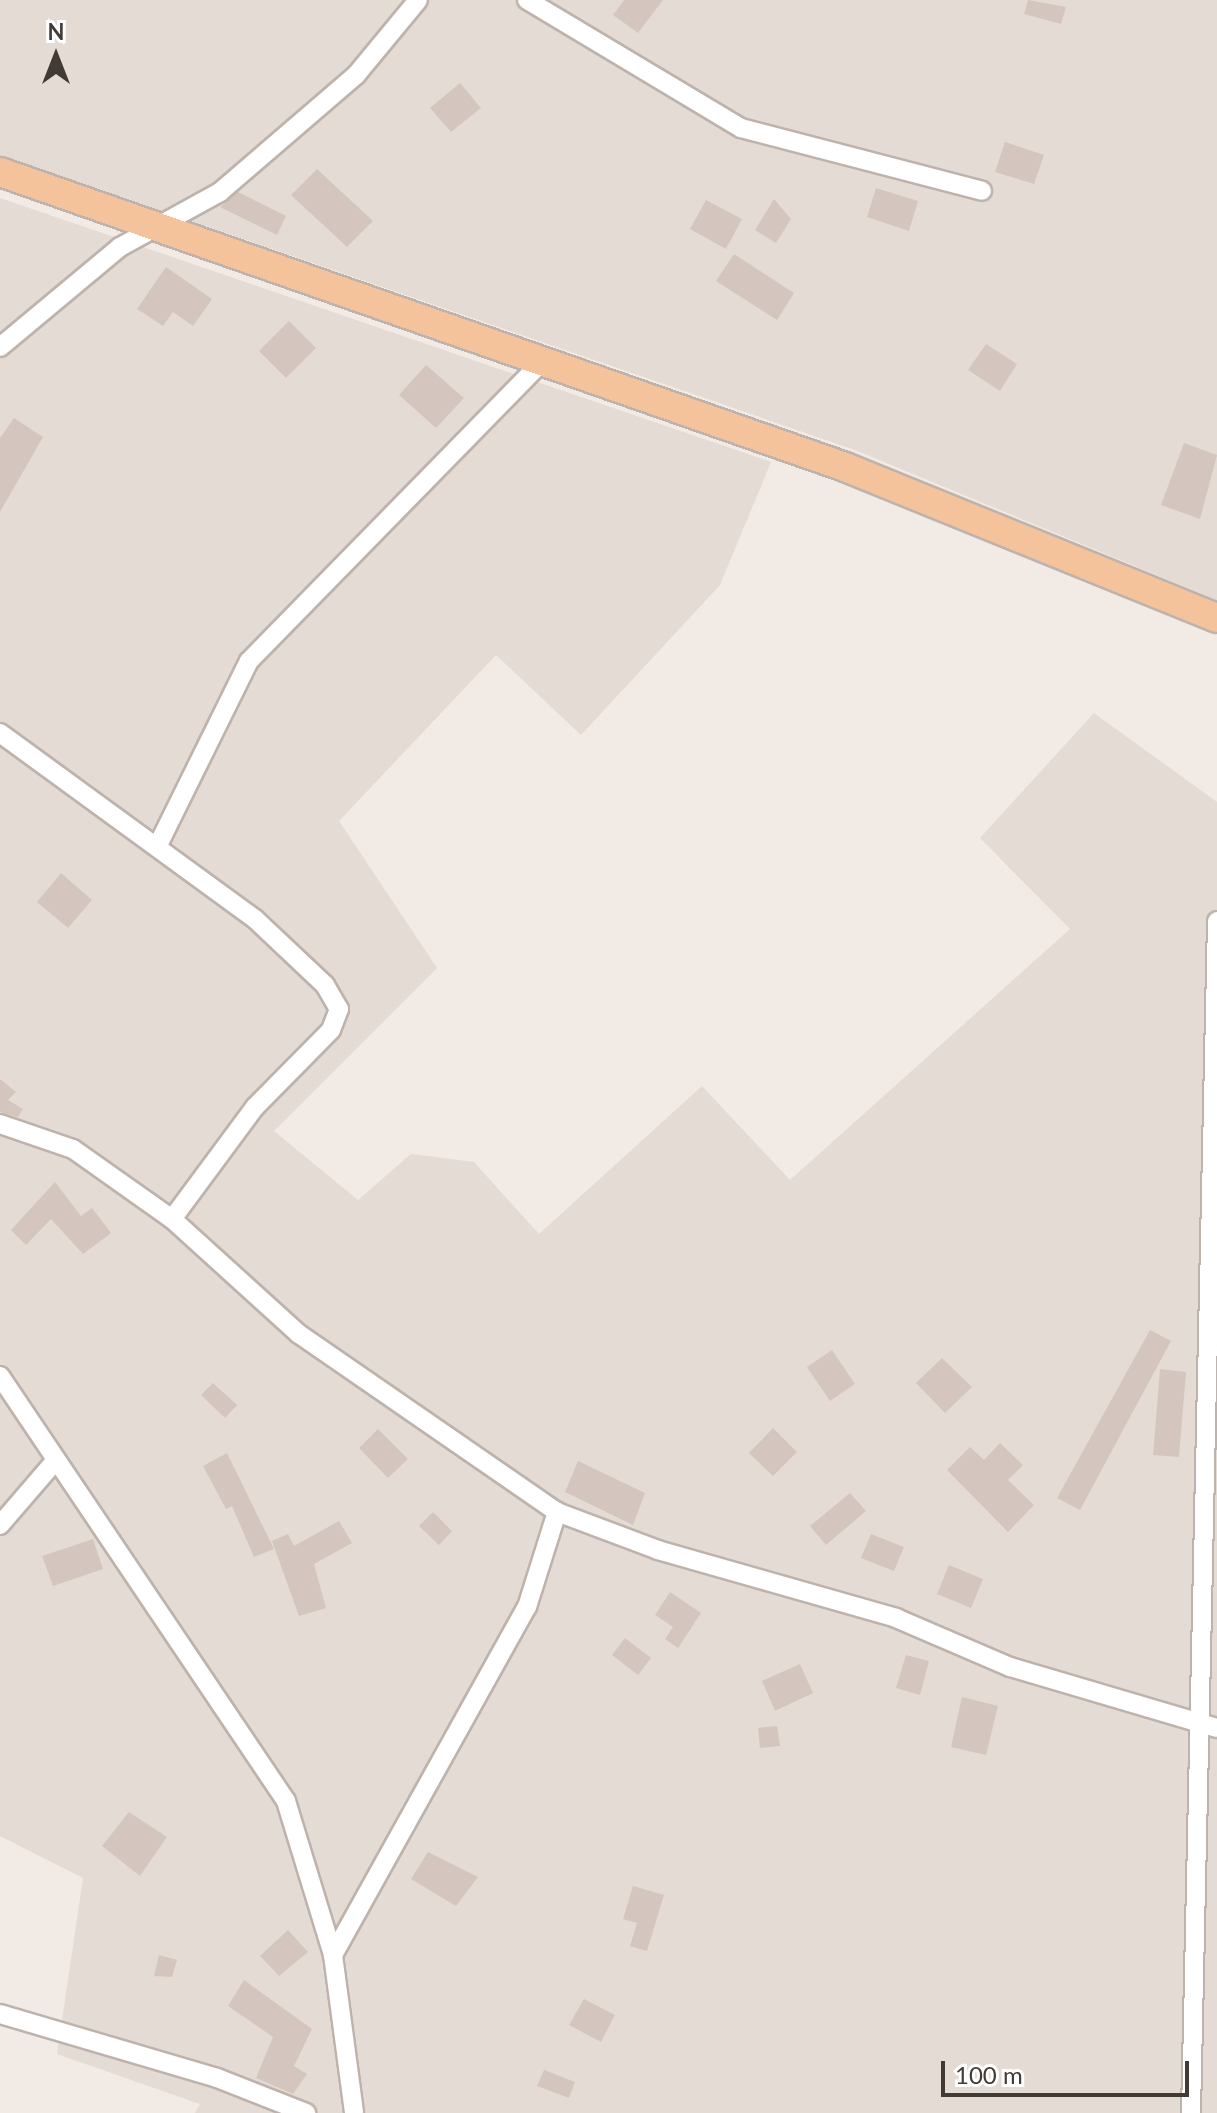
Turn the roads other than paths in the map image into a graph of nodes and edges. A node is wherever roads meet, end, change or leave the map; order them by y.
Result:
1 (418, 0) edge
2 (527, 0) edge
3 (0, 172) edge
4 (982, 191) dead end
5 (163, 227) junction
6 (0, 347) edge
7 (543, 361) junction
8 (1217, 617) edge
9 (0, 733) edge
10 (158, 845) junction
11 (1217, 921) edge
12 (0, 1124) edge
13 (172, 1219) junction
14 (0, 1376) edge
15 (56, 1460) junction
16 (557, 1512) junction
17 (0, 1525) edge
18 (1209, 1727) edge
19 (333, 1955) junction
20 (0, 2014) edge
21 (301, 2112) edge
22 (354, 2113) edge
23 (1191, 2113) edge

1 - 5 street
2 - 4 street
3 - 5 main road
5 - 6 street
5 - 7 main road
7 - 8 main road
7 - 10 street
9 - 10 street
10 - 13 street
11 - 18 street
12 - 13 street
13 - 16 street
14 - 15 street
15 - 17 street
15 - 19 street
16 - 18 street
16 - 19 street
18 - 23 street
19 - 22 street
20 - 21 street

